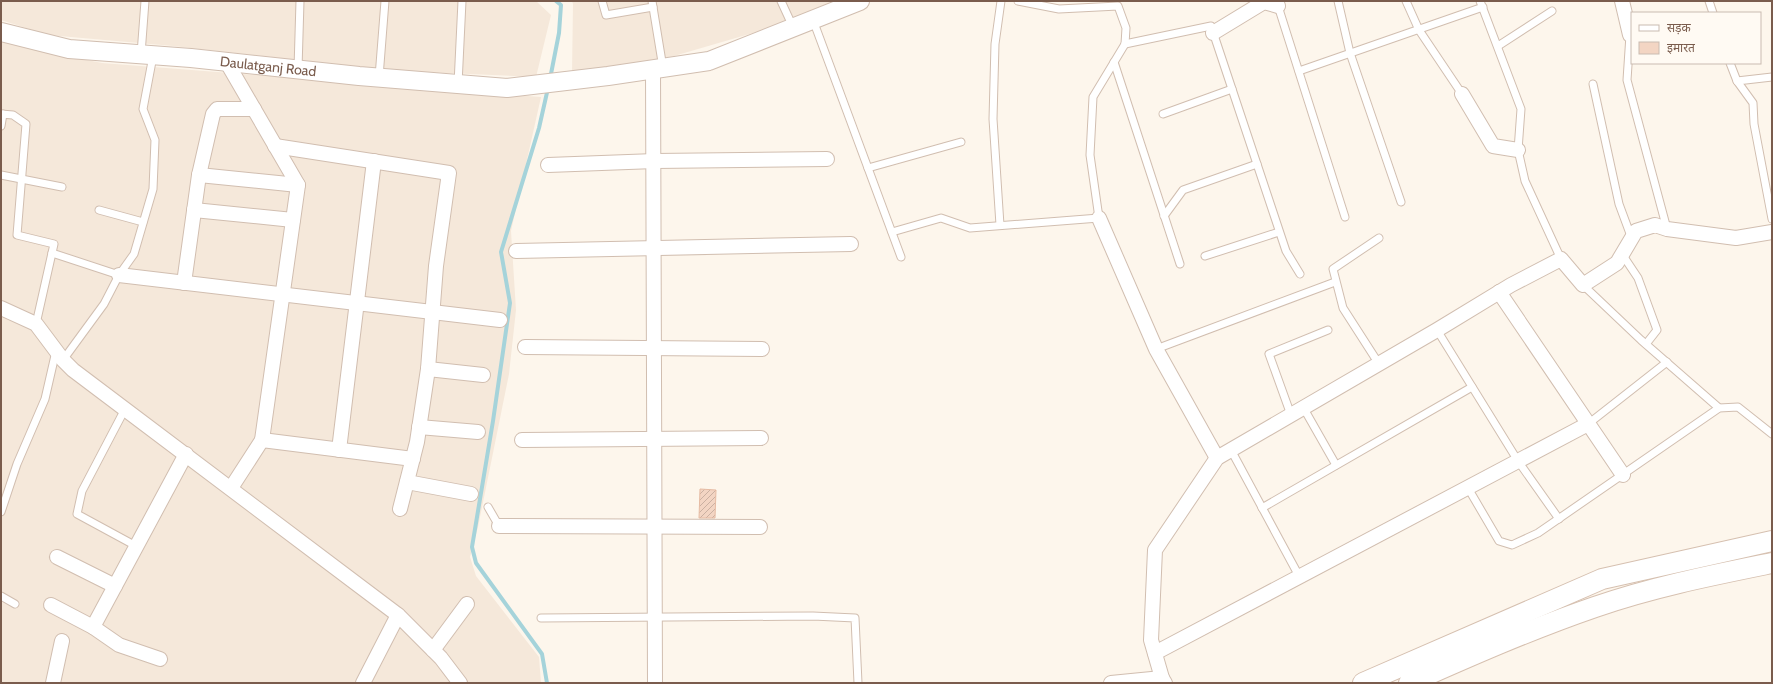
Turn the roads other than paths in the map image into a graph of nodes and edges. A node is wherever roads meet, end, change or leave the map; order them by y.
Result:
1 (145, 1) edge
2 (300, 1) edge
3 (385, 1) edge
4 (460, 1) edge
5 (602, 1) edge
6 (781, 1) edge
7 (1001, 1) edge
8 (1018, 1) edge
9 (1338, 1) edge
10 (1406, 1) edge
11 (1622, 1) edge
12 (1709, 1) edge
13 (855, 2) edge
14 (653, 4) edge
15 (1481, 4) edge
16 (1278, 6) joint
17 (1552, 11) dead end
18 (1713, 12) edge
19 (813, 20) junction
20 (793, 28) junction
21 (1418, 30) junction
22 (1, 32) edge
23 (1213, 33) junction
24 (1631, 34) edge
25 (1125, 44) junction
26 (1498, 46) junction
27 (1350, 53) junction
28 (147, 54) junction
29 (226, 62) junction
30 (1114, 62) junction
31 (1730, 64) edge
32 (298, 69) junction
33 (658, 69) junction
34 (1299, 72) junction
35 (1772, 77) edge
36 (379, 78) junction
37 (1737, 81) junction
38 (458, 84) junction
39 (1593, 84) dead end
40 (1232, 90) junction
41 (1462, 94) joint
42 (254, 109) junction
43 (2, 114) edge
44 (1163, 114) dead end
45 (1, 126) edge
46 (961, 142) dead end
47 (275, 146) junction
48 (1518, 150) junction
49 (826, 159) dead end
50 (374, 161) junction
51 (655, 161) junction
52 (1257, 164) junction
53 (548, 165) dead end
54 (868, 168) junction
55 (1, 175) edge
56 (199, 176) junction
57 (22, 179) junction
58 (298, 185) junction
59 (62, 187) dead end
60 (1401, 202) dead end
61 (99, 210) dead end
62 (194, 210) junction
63 (1164, 216) junction
64 (1345, 217) dead end
65 (1099, 218) junction
66 (1772, 219) edge
67 (293, 220) junction
68 (143, 222) junction
69 (1000, 225) junction
70 (1667, 229) junction
71 (892, 232) junction
72 (1279, 232) junction
73 (1772, 232) edge
74 (1379, 238) dead end
75 (1632, 239) junction
76 (851, 244) dead end
77 (654, 248) junction
78 (516, 251) dead end
79 (52, 253) junction
80 (1622, 254) junction
81 (1205, 256) dead end
82 (901, 257) dead end
83 (1561, 259) junction
84 (1180, 264) dead end
85 (1300, 274) dead end
86 (119, 275) junction
87 (1335, 282) junction
88 (184, 283) junction
89 (1583, 285) junction
90 (1499, 292) junction
91 (283, 294) junction
92 (357, 303) junction
93 (1, 308) edge
94 (433, 312) junction
95 (500, 320) dead end
96 (36, 324) junction
97 (1328, 330) dead end
98 (1437, 330) junction
99 (1646, 344) junction
100 (526, 348) dead end
101 (654, 348) junction
102 (762, 349) dead end
103 (1156, 349) junction
104 (59, 355) junction
105 (1667, 363) junction
106 (1379, 364) junction
107 (428, 369) junction
108 (483, 375) dead end
109 (1472, 387) junction
110 (125, 408) junction
111 (1303, 408) junction
112 (1719, 408) junction
113 (1291, 415) junction
114 (1588, 424) junction
115 (419, 427) junction
116 (478, 432) dead end
117 (1772, 434) edge
118 (761, 438) dead end
119 (654, 439) junction
120 (262, 440) junction
121 (522, 440) dead end
122 (339, 450) junction
123 (1231, 450) junction
124 (186, 454) junction
125 (1217, 458) junction
126 (412, 459) junction
127 (1518, 461) junction
128 (1336, 465) junction
129 (1623, 475) junction
130 (407, 482) junction
131 (231, 488) junction
132 (1468, 488) junction
133 (471, 494) dead end
134 (488, 507) dead end
135 (1262, 508) junction
136 (400, 509) dead end
137 (1, 512) edge
138 (1559, 519) junction
139 (499, 526) joint
140 (654, 527) junction
141 (760, 527) dead end
142 (1772, 541) edge
143 (136, 546) junction
144 (57, 557) dead end
145 (1772, 563) edge
146 (1299, 576) junction
147 (115, 586) junction
148 (1, 596) edge
149 (15, 604) dead end
150 (467, 604) dead end
151 (52, 605) dead end
152 (398, 615) junction
153 (655, 617) junction
154 (541, 618) dead end
155 (93, 627) junction
156 (62, 642) dead end
157 (433, 650) junction
158 (1155, 653) junction
159 (160, 659) dead end
160 (1163, 681) edge
161 (53, 683) edge
162 (363, 683) edge
163 (460, 683) edge
164 (655, 683) edge
165 (858, 683) edge
166 (1111, 683) edge
167 (1363, 683) edge
168 (1409, 683) edge

1 - 28 lane
2 - 32 lane
3 - 36 lane
4 - 38 lane
5 - 14 lane
6 - 20 lane
7 - 69 lane
8 - 25 lane
9 - 27 lane
10 - 21 lane
11 - 24 street
12 - 18 lane
13 - 19 street, Daulatganj Road
14 - 33 lane
15 - 21 lane
15 - 26 lane
16 - 23 street
16 - 34 lane
17 - 26 lane
19 - 20 street, Daulatganj Road
19 - 54 lane
20 - 33 street, Daulatganj Road
21 - 27 lane
21 - 41 lane
22 - 28 street, Daulatganj Road
23 - 25 lane
23 - 40 lane
24 - 70 lane
25 - 30 lane
26 - 48 lane
27 - 34 lane
27 - 60 lane
28 - 29 street, Daulatganj Road
28 - 68 lane
29 - 32 street, Daulatganj Road
29 - 42 street
30 - 63 lane
30 - 65 lane
31 - 37 lane
32 - 36 street, Daulatganj Road
33 - 38 street, Daulatganj Road
33 - 51 street
34 - 64 lane
35 - 37 lane
36 - 38 street, Daulatganj Road
37 - 66 lane
39 - 75 lane
40 - 44 lane
40 - 52 lane
41 - 48 street
42 - 47 street
42 - 56 street
43 - 45 lane
43 - 57 lane
46 - 54 lane
47 - 50 street
47 - 58 street
48 - 83 lane
49 - 51 street
50 - 92 street
50 - 94 street
51 - 53 street
51 - 77 street
52 - 63 lane
52 - 72 lane
54 - 71 lane
55 - 57 lane
56 - 58 street
56 - 62 street
57 - 59 lane
57 - 79 lane
58 - 67 street
61 - 68 lane
62 - 67 street
62 - 88 street
63 - 84 lane
65 - 69 lane
65 - 103 street
67 - 91 street
68 - 86 lane
69 - 71 lane
70 - 73 street
70 - 75 street
71 - 82 lane
72 - 81 lane
72 - 85 lane
74 - 87 lane
75 - 80 street
76 - 77 street
77 - 78 street
77 - 101 street
79 - 86 lane
79 - 96 lane
80 - 89 street
80 - 99 lane
83 - 89 street
83 - 90 street
86 - 88 street
86 - 104 lane
87 - 103 lane
87 - 106 lane
88 - 91 street
89 - 99 lane
90 - 98 street
90 - 114 street
91 - 92 street
91 - 120 street
92 - 94 street
92 - 122 street
93 - 96 street
94 - 95 street
94 - 107 street
96 - 104 street
97 - 113 lane
98 - 106 street
98 - 109 lane
99 - 105 lane
100 - 101 street
101 - 102 street
101 - 119 street
103 - 125 street
104 - 110 street
104 - 137 lane
105 - 112 lane
105 - 114 lane
106 - 111 street
107 - 108 street
107 - 115 street
109 - 127 lane
109 - 128 lane
110 - 124 street
110 - 143 lane
111 - 113 street
111 - 128 lane
112 - 117 lane
112 - 129 lane
113 - 123 street
114 - 127 street
114 - 129 street
115 - 116 street
115 - 126 street
118 - 119 street
119 - 121 street
119 - 140 street
120 - 122 street
120 - 131 street
122 - 126 street
123 - 125 street
123 - 135 lane
124 - 131 street
124 - 143 street
125 - 158 street
126 - 130 street
127 - 132 street
127 - 138 lane
128 - 135 lane
129 - 138 lane
130 - 133 street
130 - 136 street
131 - 152 street
132 - 138 lane
132 - 146 street
134 - 139 lane
135 - 146 lane
139 - 140 street
140 - 141 street
140 - 153 street
142 - 167 main road
143 - 147 street
144 - 147 street
145 - 168 main road
146 - 158 street
147 - 155 street
148 - 149 lane
150 - 157 street
151 - 155 street
152 - 157 street
152 - 162 street
153 - 154 lane
153 - 164 street
153 - 165 lane
155 - 159 street
156 - 161 street
157 - 163 street
158 - 160 street
160 - 166 street

